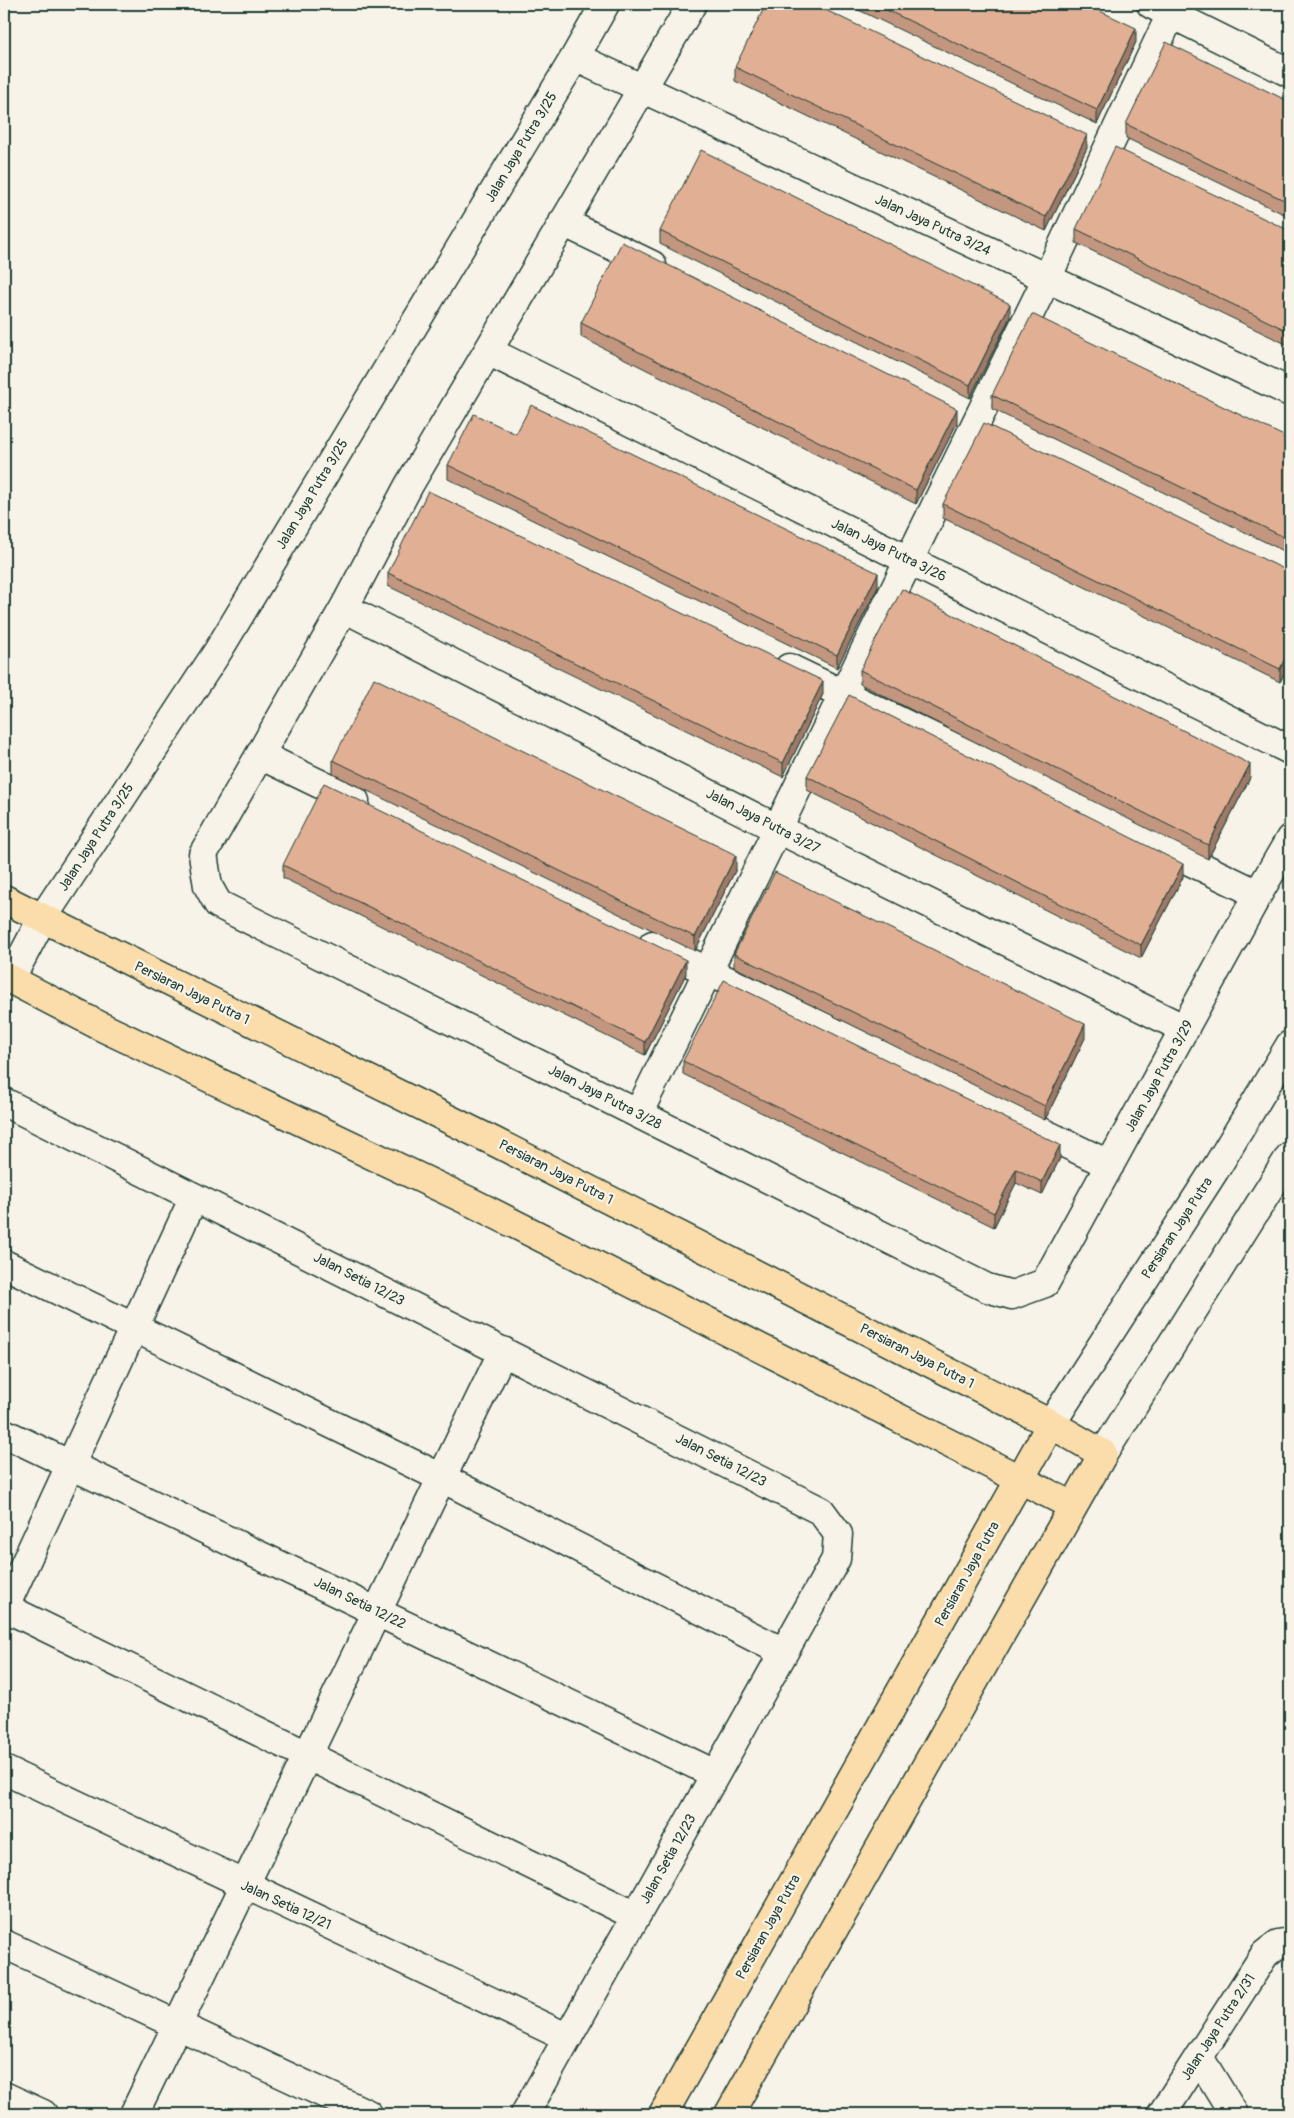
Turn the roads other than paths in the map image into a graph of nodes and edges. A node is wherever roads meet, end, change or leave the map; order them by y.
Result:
1 (605, 4) edge
2 (692, 4) edge
3 (1161, 9) edge
4 (575, 57) junction
5 (1290, 73) edge
6 (642, 89) junction
7 (1098, 146) junction
8 (1133, 163) edge
9 (563, 222) junction
10 (671, 274) edge
11 (1047, 278) junction
12 (488, 352) junction
13 (1290, 392) edge
14 (968, 417) junction
15 (1004, 434) edge
16 (409, 484) junction
17 (436, 497) edge
18 (909, 560) junction
19 (344, 608) junction
20 (764, 656) edge
21 (843, 694) junction
22 (1290, 750) edge
23 (260, 755) junction
24 (376, 811) edge
25 (778, 829) junction
26 (1290, 839) edge
27 (1258, 894) junction
28 (4, 899) edge
29 (42, 919) junction
30 (628, 932) edge
31 (708, 972) junction
32 (7, 978) edge
33 (1185, 1029) junction
34 (1290, 1046) edge
35 (4, 1102) edge
36 (638, 1114) junction
37 (1290, 1156) edge
38 (1110, 1165) junction
39 (194, 1197) junction
40 (4, 1264) edge
41 (1012, 1295) joint
42 (134, 1328) junction
43 (504, 1352) junction
44 (1051, 1424) junction
45 (4, 1433) edge
46 (1103, 1454) junction
47 (70, 1465) junction
48 (442, 1478) junction
49 (1020, 1480) junction
50 (1073, 1506) junction
51 (4, 1608) edge
52 (377, 1612) junction
53 (783, 1652) junction
54 (308, 1756) junction
55 (4, 1770) edge
56 (715, 1774) junction
57 (245, 1885) junction
58 (636, 1916) junction
59 (1284, 1943) edge
60 (4, 1944) edge
61 (178, 2025) junction
62 (568, 2038) junction
63 (1199, 2057) junction
64 (4, 2096) edge
65 (43, 2114) edge
66 (134, 2114) edge
67 (368, 2114) edge
68 (525, 2114) edge
69 (663, 2114) edge
70 (729, 2114) edge
71 (1162, 2114) edge
72 (1234, 2114) edge

1 - 4 street, Jalan Jaya Putra 3/25
2 - 6 street
3 - 5 street
3 - 7 street
4 - 6 street, Jalan Jaya Putra 3/24
4 - 29 street, Jalan Jaya Putra 3/25
6 - 9 street
6 - 11 street, Jalan Jaya Putra 3/24
7 - 8 street
7 - 11 street
9 - 10 street
9 - 12 street
11 - 13 street, Jalan Jaya Putra 3/24
11 - 14 street
12 - 16 street
12 - 18 street, Jalan Jaya Putra 3/26
14 - 15 street
14 - 18 street
16 - 17 street
16 - 19 street
18 - 21 street
18 - 22 street, Jalan Jaya Putra 3/26
19 - 23 street
19 - 25 street, Jalan Jaya Putra 3/27
20 - 21 street
21 - 25 street
21 - 27 street
23 - 24 street
23 - 36 street, Jalan Jaya Putra 3/28
25 - 31 street
25 - 33 street, Jalan Jaya Putra 3/27
26 - 27 street, Jalan Jaya Putra 3/29
27 - 33 street, Jalan Jaya Putra 3/29
28 - 29 main road, Persiaran Jaya Putra 1
29 - 32 street, Jalan Jaya Putra 3/25
29 - 44 main road, Persiaran Jaya Putra 1
30 - 31 street
31 - 36 street
31 - 38 street
32 - 49 main road
33 - 38 street, Jalan Jaya Putra 3/29
34 - 44 street, Persiaran Jaya Putra
35 - 39 street, Jalan Setia 12/23
36 - 41 street, Jalan Jaya Putra 3/28
37 - 46 street
38 - 41 street, Jalan Jaya Putra 3/29
39 - 42 street
39 - 43 street, Jalan Setia 12/23
40 - 42 street
42 - 47 street
42 - 48 street
43 - 48 street
43 - 53 street, Jalan Setia 12/23
44 - 46 main road, Persiaran Jaya Putra 1
44 - 49 main road, Persiaran Jaya Putra
45 - 47 street, Jalan Setia 12/22
46 - 50 main road
47 - 51 street
47 - 52 street, Jalan Setia 12/22
48 - 52 street
48 - 53 street
49 - 50 main road
49 - 69 main road, Persiaran Jaya Putra
50 - 70 main road
51 - 54 street
52 - 54 street
52 - 56 street, Jalan Setia 12/22
53 - 56 street, Jalan Setia 12/23
54 - 57 street
54 - 58 street
55 - 57 street, Jalan Setia 12/21
56 - 58 street, Jalan Setia 12/23
57 - 61 street
57 - 62 street, Jalan Setia 12/21
58 - 62 street, Jalan Setia 12/23
59 - 63 street, Jalan Jaya Putra 2/31
60 - 61 street
61 - 66 street
61 - 67 street
62 - 68 street, Jalan Setia 12/23
63 - 71 street, Jalan Jaya Putra 2/31
63 - 72 street
64 - 65 street

